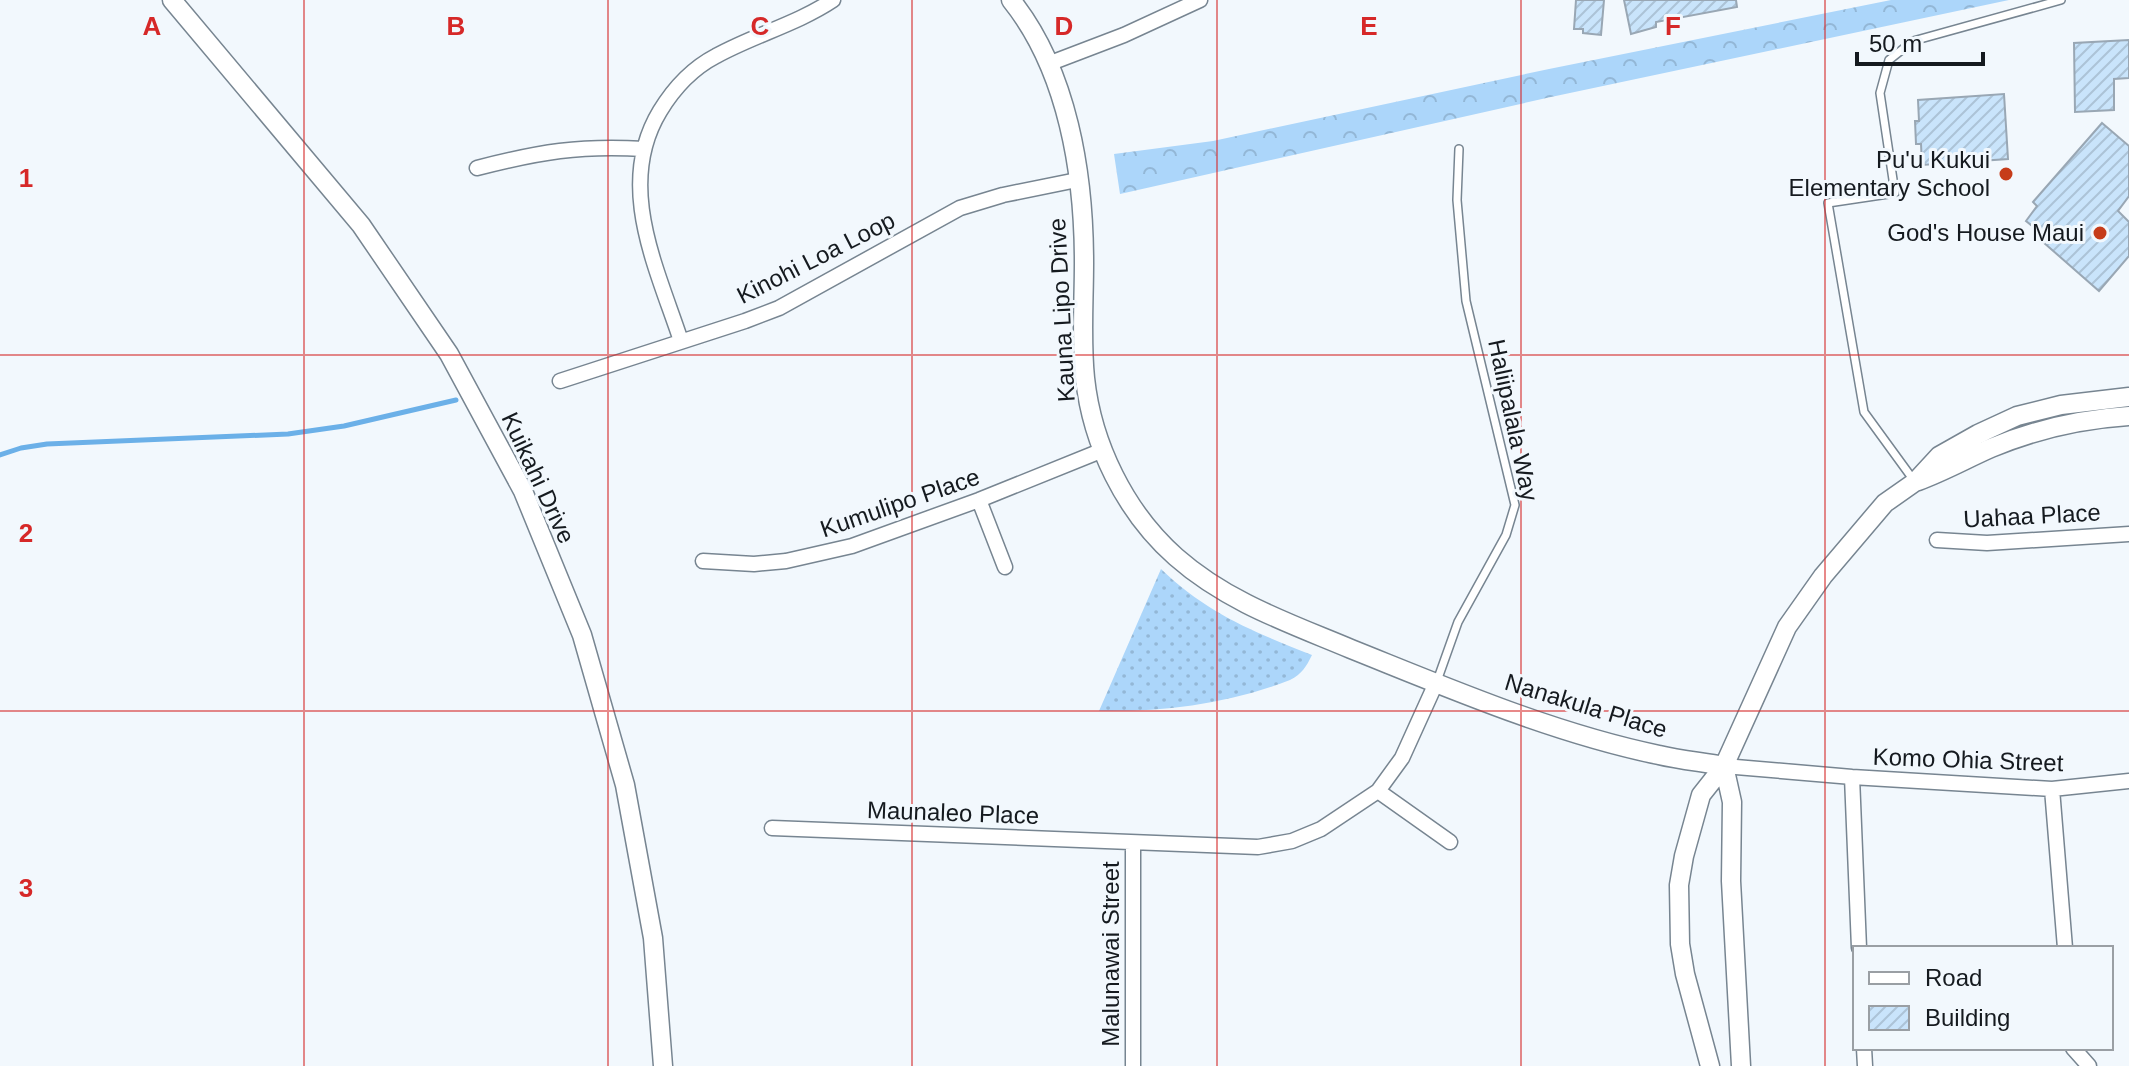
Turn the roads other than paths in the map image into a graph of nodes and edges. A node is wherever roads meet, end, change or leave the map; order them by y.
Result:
1 (172, 0) edge
2 (833, 0) edge
3 (1011, 0) edge
4 (1200, 0) edge
5 (2061, 0) edge
6 (1048, 64) junction
7 (644, 149) junction
8 (1459, 149) dead end
9 (477, 168) dead end
10 (1077, 180) junction
11 (681, 341) junction
12 (560, 381) dead end
13 (2129, 397) edge
14 (2129, 416) edge
15 (1103, 450) junction
16 (1915, 482) junction
17 (979, 500) junction
18 (2129, 534) edge
19 (1937, 540) dead end
20 (703, 561) dead end
21 (1005, 567) dead end
22 (1436, 683) junction
23 (1724, 766) junction
24 (1852, 777) junction
25 (2129, 781) edge
26 (2052, 789) junction
27 (1378, 791) junction
28 (772, 828) dead end
29 (1450, 842) dead end
30 (1133, 843) junction
31 (1859, 946) edge
32 (2065, 946) edge
33 (2075, 1050) edge
34 (663, 1066) edge
35 (1133, 1066) edge
36 (1710, 1066) edge
37 (1741, 1066) edge
38 (2089, 1066) edge

1 - 34 street, Kuikahi Drive
2 - 7 street
3 - 6 street, Kauna Lipo Drive
4 - 6 street
5 - 16 lane
6 - 10 street, Kauna Lipo Drive
7 - 9 street
7 - 11 street
8 - 22 lane, Haliipalala Way
10 - 11 street, Kinohi Loa Loop
10 - 15 street, Kauna Lipo Drive
11 - 12 street, Kinohi Loa Loop
13 - 16 street
14 - 16 street
15 - 17 street, Kumulipo Place
15 - 22 street, Kauna Lipo Drive
16 - 23 street
17 - 20 street, Kumulipo Place
17 - 21 street
18 - 19 street, Uahaa Place
22 - 23 street, Nanakula Place
22 - 27 street
23 - 24 street, Komo Ohia Street
23 - 36 street
23 - 37 street
24 - 26 street, Komo Ohia Street
24 - 31 street, Komo Ohia Street
25 - 26 street, Komo Ohia Street
26 - 32 street
27 - 29 street
27 - 30 street, Maunaleo Place
28 - 30 street, Maunaleo Place
30 - 35 street, Malunawai Street
33 - 38 street

